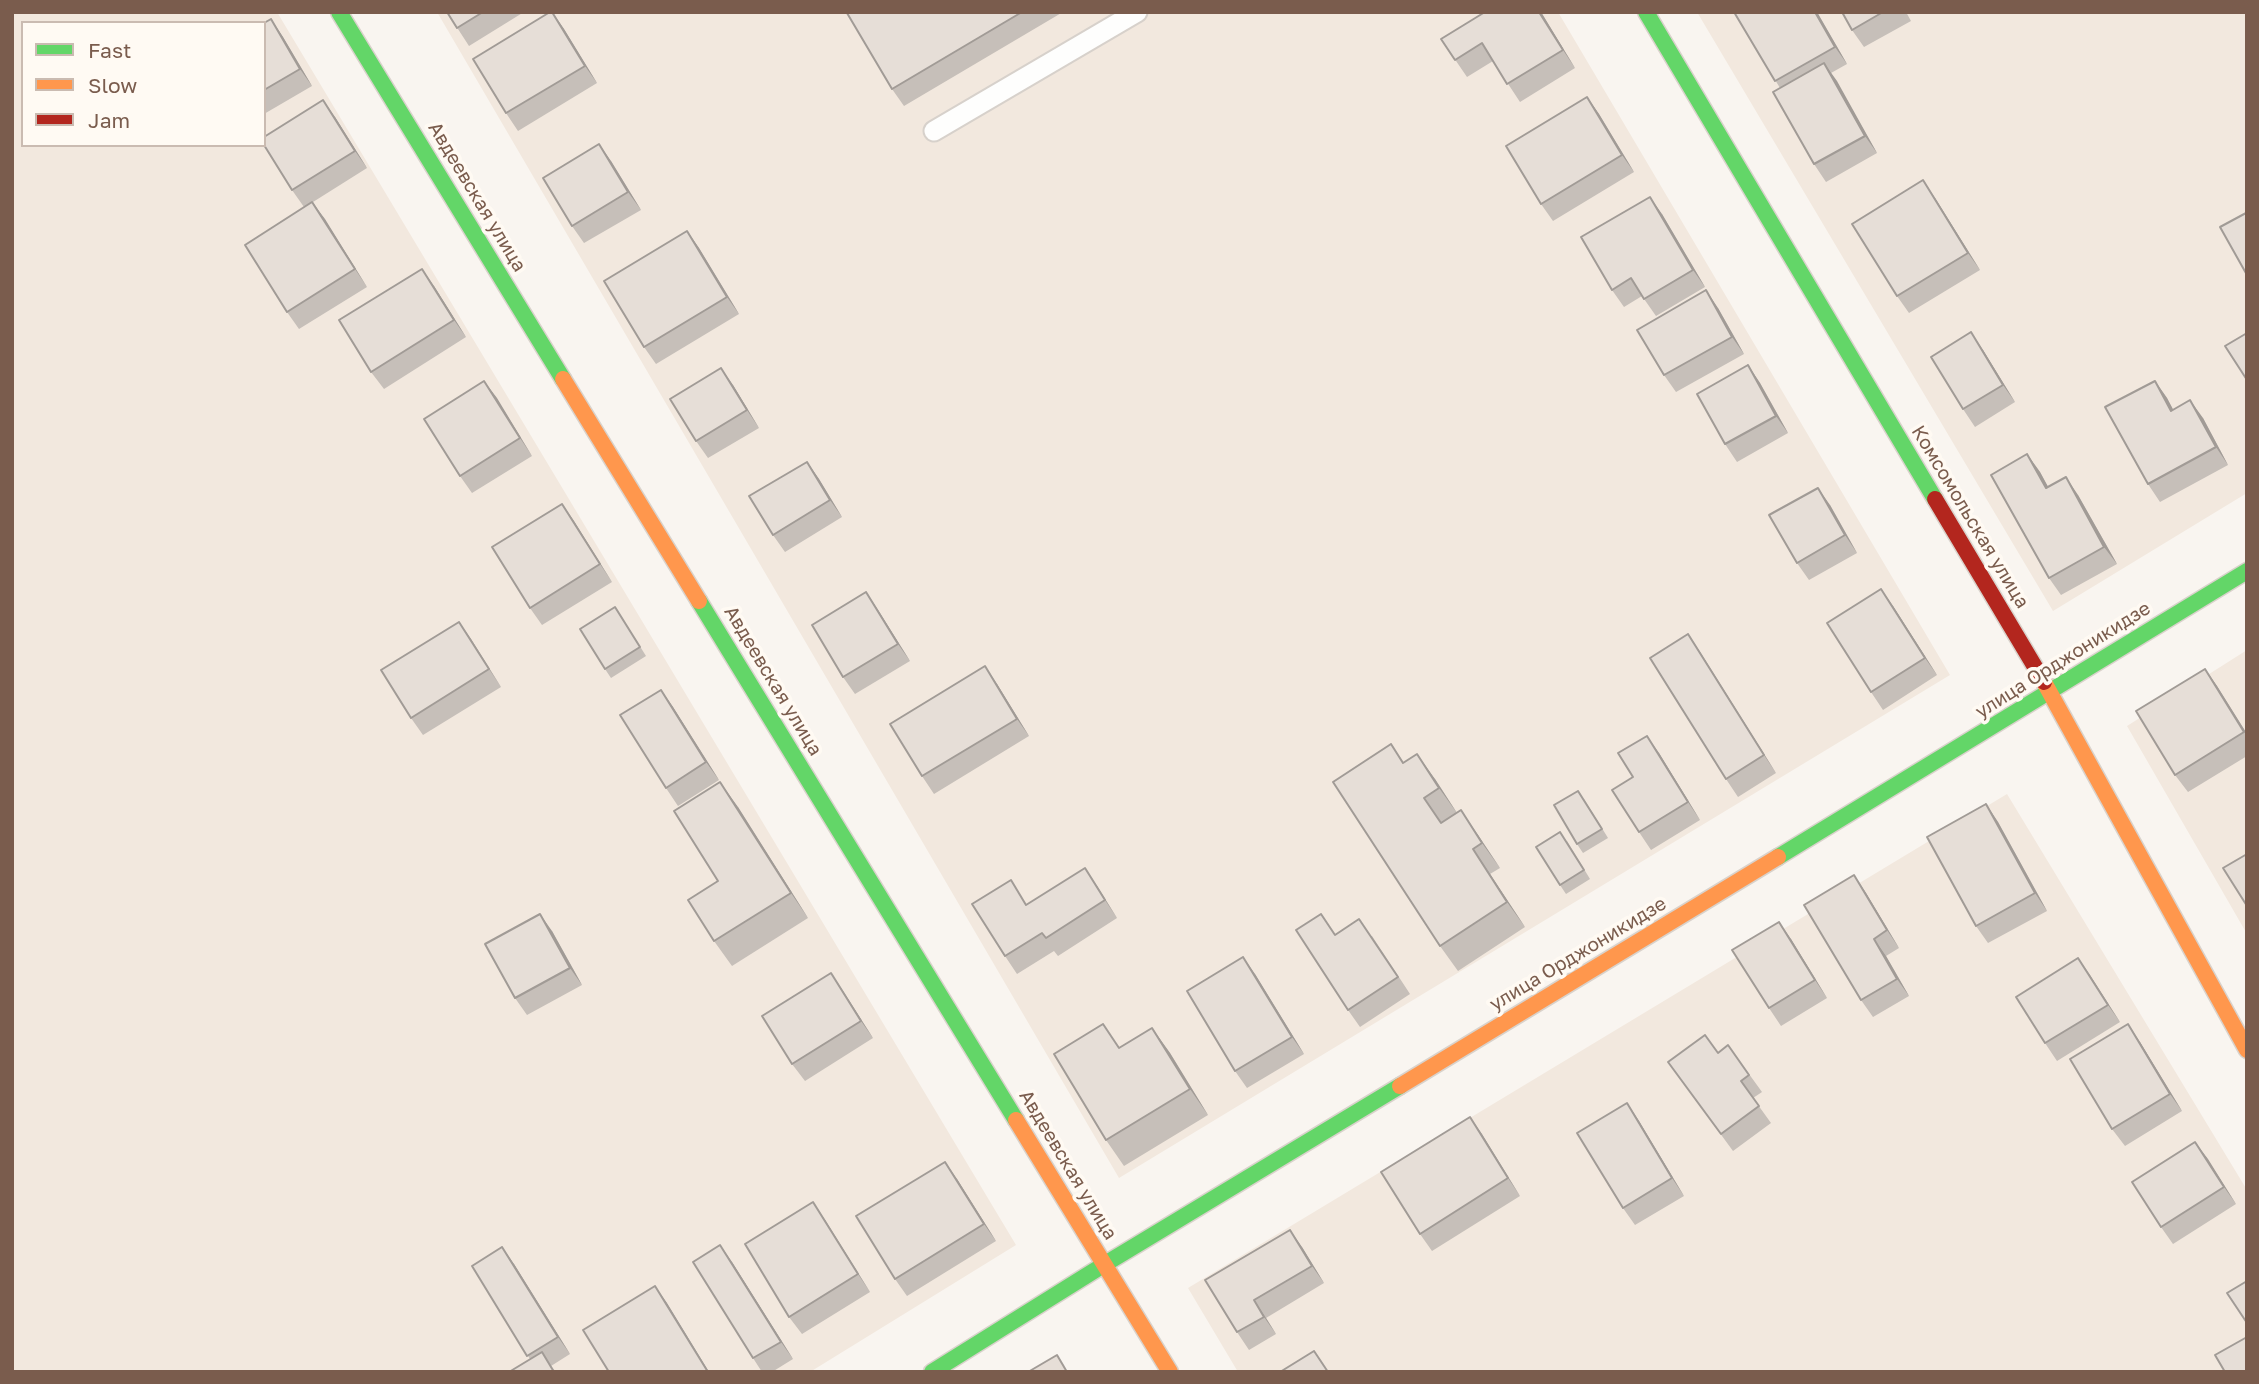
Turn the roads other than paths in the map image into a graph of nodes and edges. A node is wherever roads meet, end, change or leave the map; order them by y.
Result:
1 (339, 12) edge
2 (1137, 12) edge
3 (1646, 12) edge
4 (934, 131) dead end
5 (2247, 571) edge
6 (2050, 693) junction
7 (2247, 1050) edge
8 (1105, 1264) junction
9 (932, 1372) edge
10 (1170, 1372) edge

1 - 8 street, Авдеевская улица
2 - 4 lane
3 - 6 street, Комсомольская улица
5 - 6 street, улица Орджоникидзе
6 - 7 street, Комсомольская улица
6 - 8 street, улица Орджоникидзе
8 - 9 street, улица Орджоникидзе
8 - 10 street, Авдеевская улица

